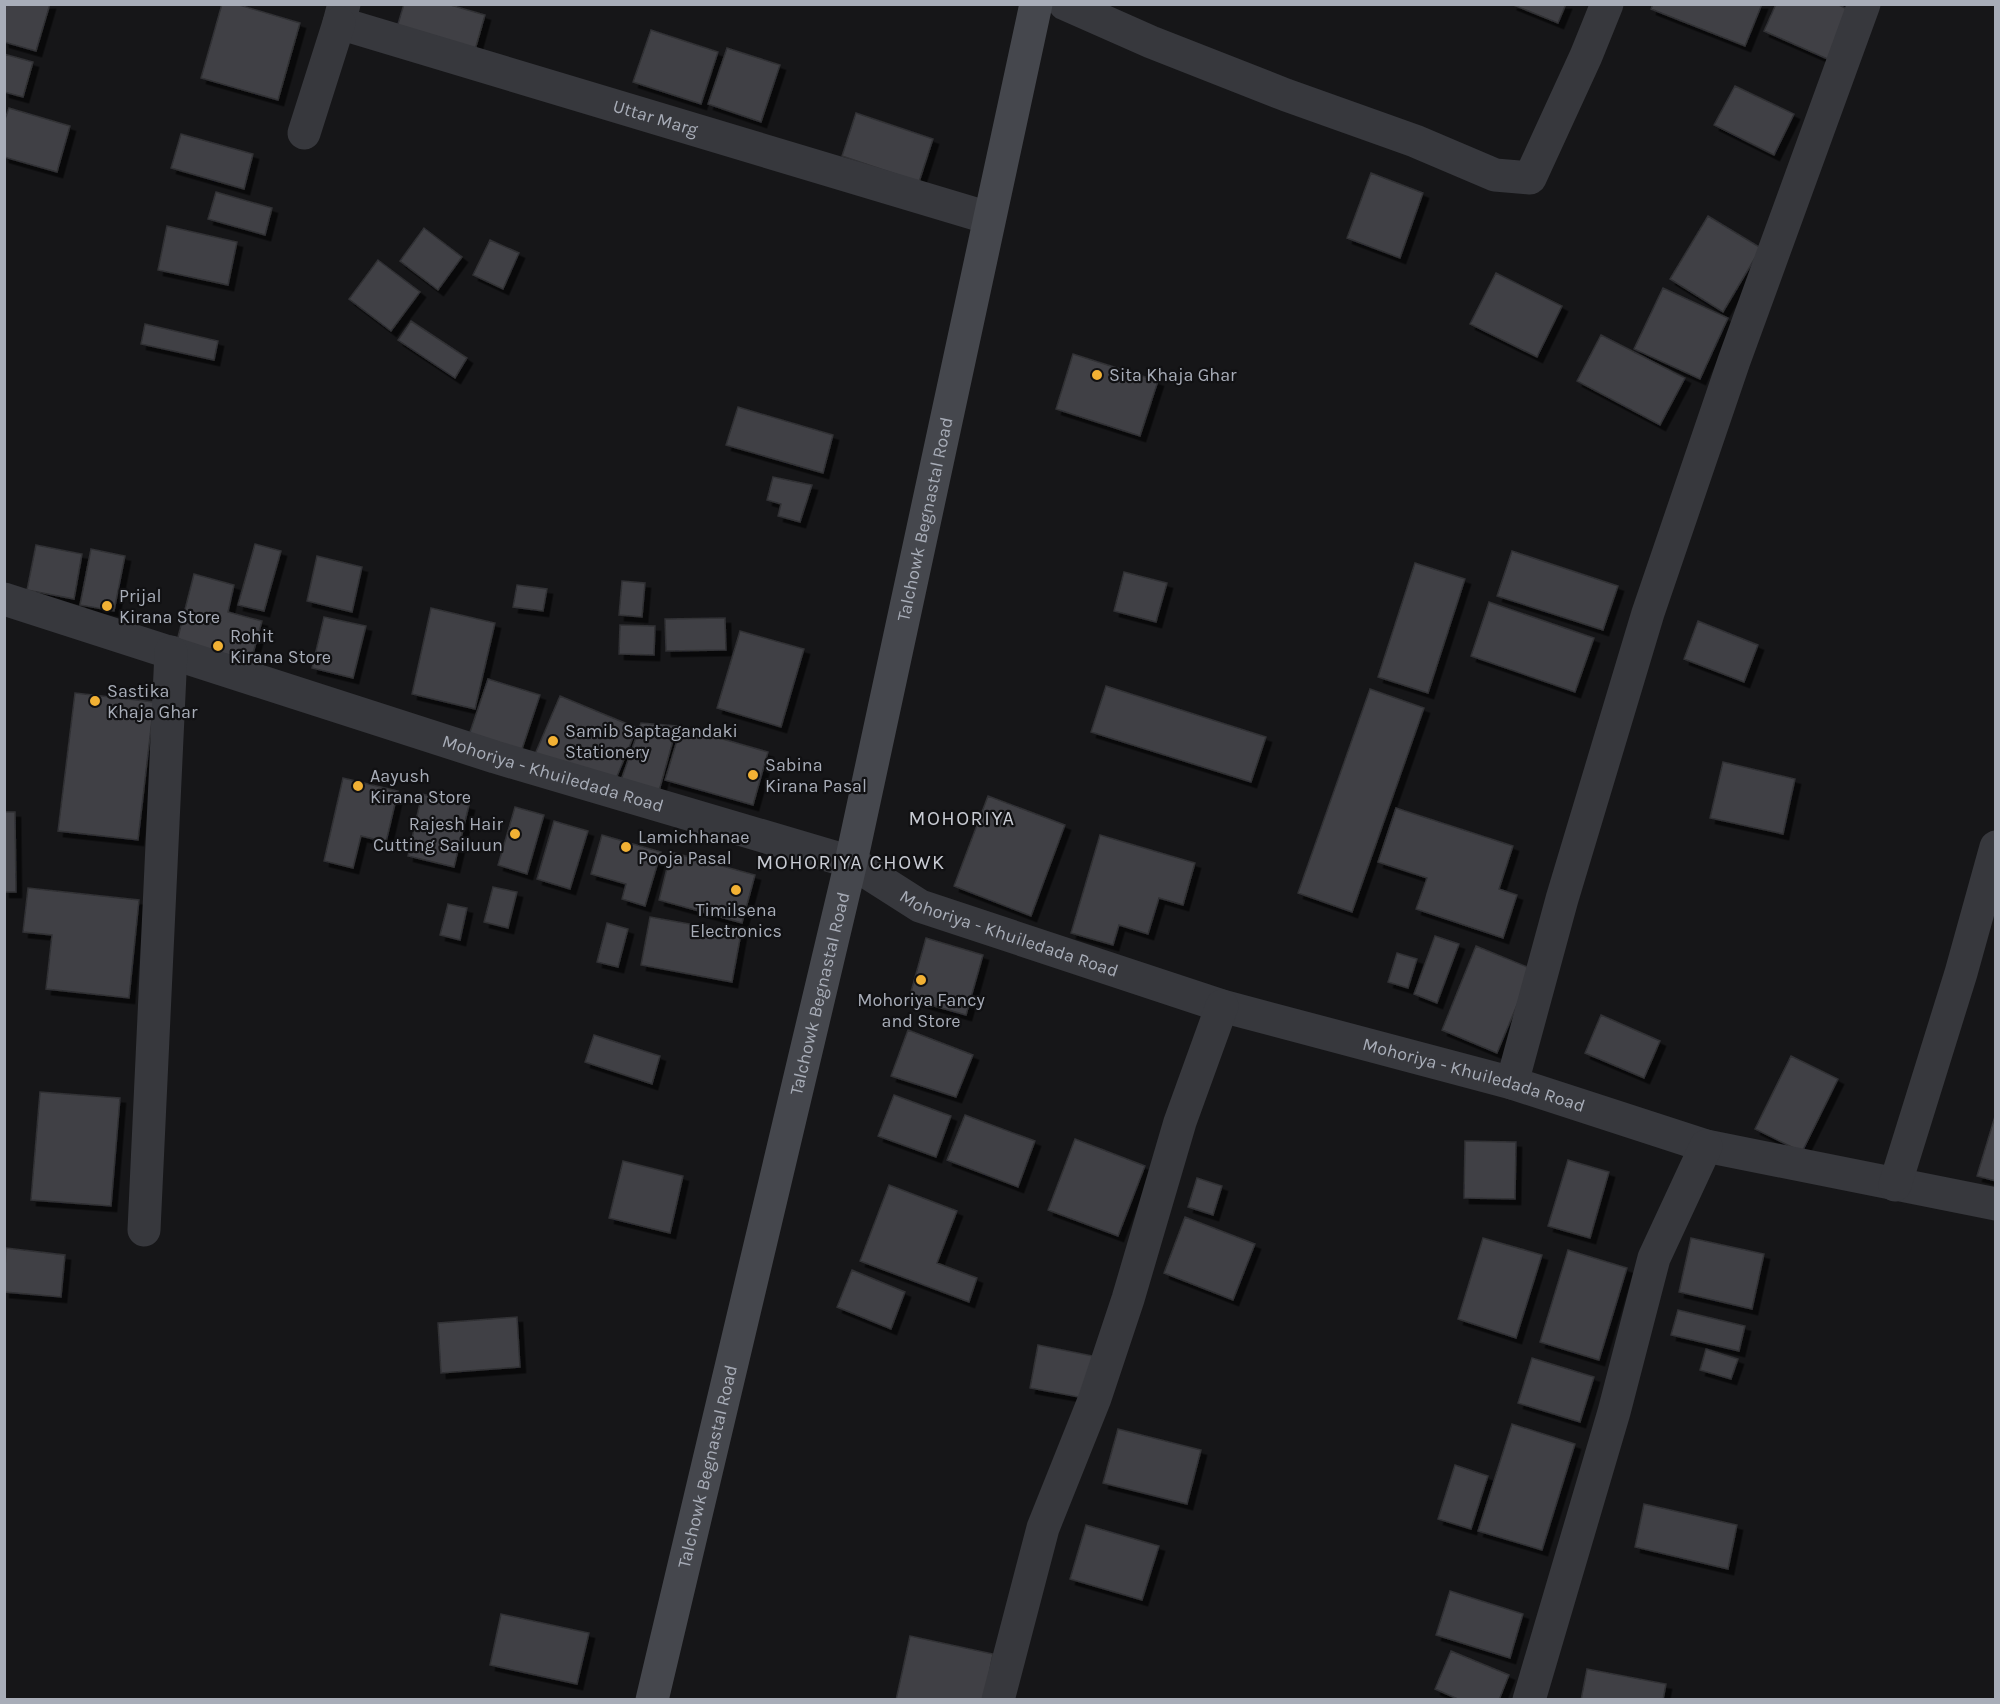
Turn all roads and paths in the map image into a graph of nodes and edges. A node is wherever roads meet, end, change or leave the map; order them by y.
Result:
1 (1036, 4) edge
2 (1065, 4) edge
3 (1607, 4) edge
4 (1864, 4) edge
5 (342, 14) edge
6 (304, 133) dead end
7 (989, 218) junction
8 (4, 599) edge
9 (171, 652) junction
10 (1995, 847) edge
11 (852, 862) junction
12 (1222, 1006) junction
13 (1512, 1083) junction
14 (1706, 1146) junction
15 (1895, 1185) junction
16 (1995, 1204) edge
17 (144, 1230) dead end
18 (652, 1700) edge
19 (998, 1700) edge
20 (1529, 1700) edge

1 - 7 main road, Talchowk Begnastal Road
2 - 3 street
4 - 13 street
5 - 6 street
5 - 7 street, Uttar Marg
7 - 11 main road, Talchowk Begnastal Road
8 - 9 street, Mohoriya - Khuiledada Road
9 - 11 street, Mohoriya - Khuiledada Road
9 - 17 street
10 - 15 street
11 - 12 street, Mohoriya - Khuiledada Road
11 - 18 main road, Talchowk Begnastal Road
12 - 13 street, Mohoriya - Khuiledada Road
12 - 19 street
13 - 14 street, Mohoriya - Khuiledada Road
14 - 15 street, Mohoriya - Khuiledada Road
14 - 20 street
15 - 16 street, Mohoriya - Khuiledada Road

